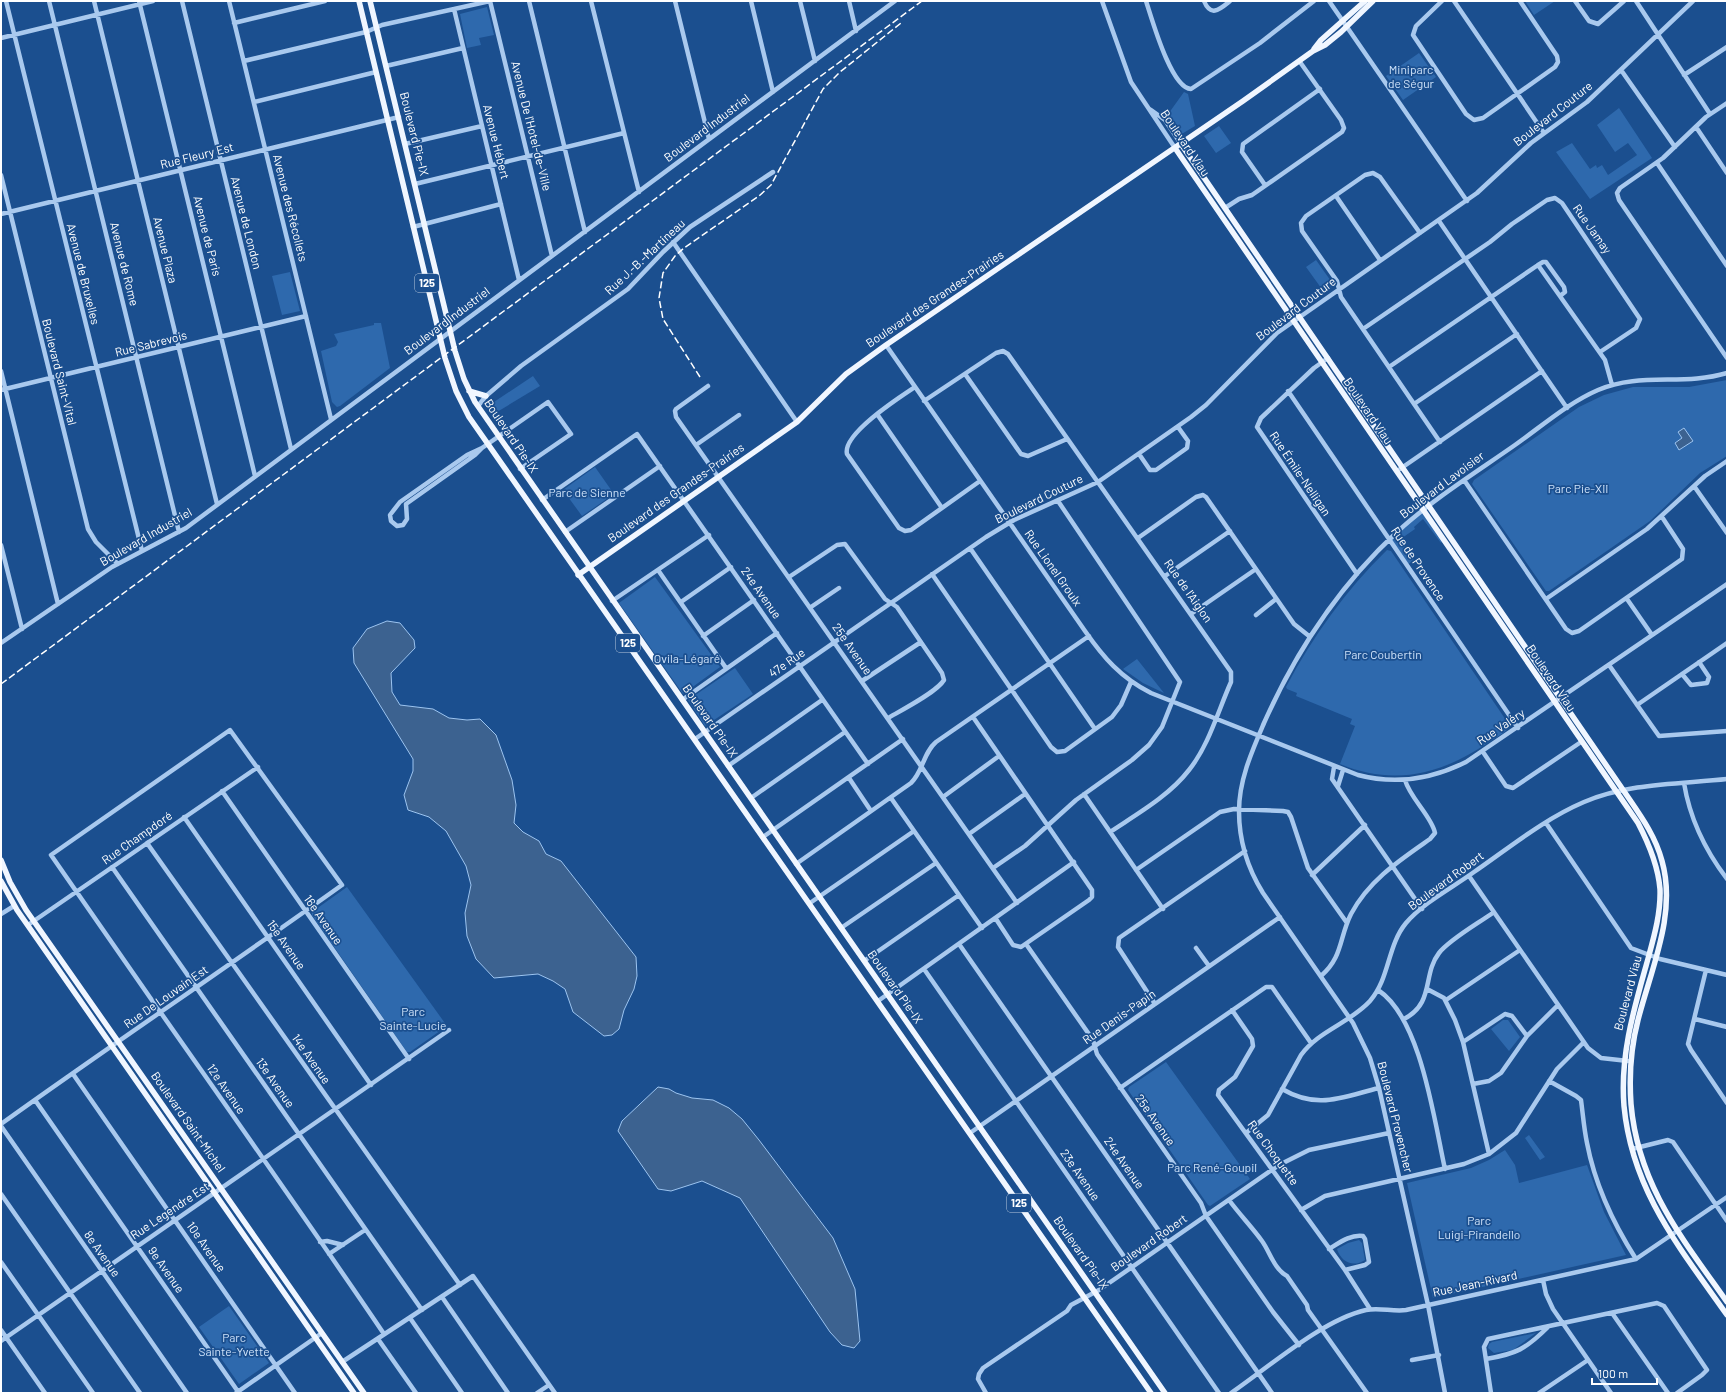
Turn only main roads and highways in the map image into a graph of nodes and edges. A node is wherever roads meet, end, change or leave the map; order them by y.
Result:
1 (358, 1) edge
2 (370, 1) edge
3 (1365, 1) edge
4 (1374, 1) edge
5 (1313, 51) junction
6 (1181, 144) junction
7 (1175, 148) junction
8 (469, 391) junction
9 (486, 396) road end
10 (589, 567) junction
11 (578, 575) junction
12 (1, 860) edge
13 (1, 881) edge
14 (1727, 1302) edge
15 (1727, 1315) edge
16 (354, 1393) edge
17 (364, 1393) edge
18 (1151, 1393) edge
19 (1165, 1393) edge

1 - 11 main road, Boulevard Pie-IX / 125
2 - 8 main road, Boulevard Pie-IX / 125
3 - 5 main road, Boulevard des Grandes-Prairies
4 - 5 main road, Boulevard des Grandes-Prairies
5 - 6 main road, Boulevard des Grandes-Prairies
6 - 7 main road, Boulevard des Grandes-Prairies
6 - 14 main road, Boulevard Viau
7 - 10 main road, Boulevard des Grandes-Prairies
7 - 15 main road, Boulevard Viau
8 - 9 main road
8 - 10 main road, Boulevard Pie-IX / 125
10 - 11 main road, Boulevard des Grandes-Prairies
10 - 19 main road, Boulevard Pie-IX / 125
11 - 18 main road, Boulevard Pie-IX / 125
12 - 17 main road, Boulevard Saint-Michel
13 - 16 main road, Boulevard Saint-Michel

